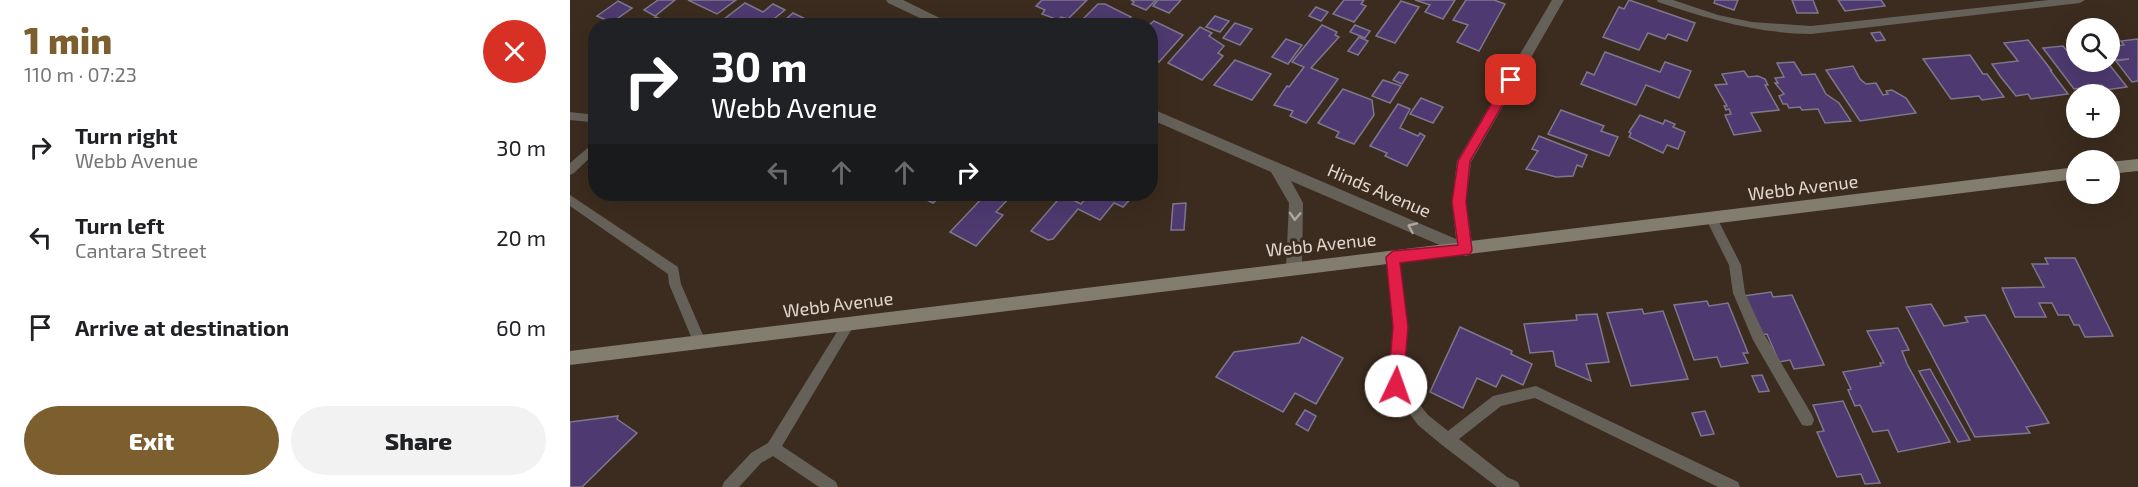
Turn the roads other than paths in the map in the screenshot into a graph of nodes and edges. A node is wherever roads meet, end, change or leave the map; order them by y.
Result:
1 (892, 0) edge
2 (1558, 0) edge
3 (1662, 0) edge
4 (2080, 0) edge
5 (932, 18) edge
6 (570, 116) edge
7 (1158, 117) edge
8 (588, 118) edge
9 (588, 153) edge
10 (2138, 165) edge
11 (2120, 167) edge
12 (1277, 169) junction
13 (570, 170) edge
14 (2066, 174) edge
15 (570, 200) edge
16 (1712, 219) junction
17 (1465, 250) junction
18 (1393, 257) junction
19 (1294, 267) junction
20 (849, 323) junction
21 (700, 342) junction
22 (570, 358) edge
23 (1807, 420) dead end
24 (1447, 440) junction
25 (773, 448) junction
26 (729, 487) edge
27 (831, 487) edge
28 (1513, 487) edge
29 (1733, 487) edge

1 - 5 street
2 - 17 street
3 - 4 lane
6 - 8 lane
7 - 12 street, Hinds Avenue
9 - 13 lane
10 - 11 street
17 -> 12 street, Hinds Avenue
12 -> 19 street
14 - 16 street, Webb Avenue
15 - 21 lane
16 - 17 street, Webb Avenue
16 - 23 lane
17 - 18 street, Webb Avenue
18 - 19 street, Webb Avenue
18 - 24 lane
19 - 20 street, Webb Avenue
20 - 21 street, Webb Avenue
20 - 25 lane
21 - 22 street, Webb Avenue
24 - 28 lane
24 - 29 lane
25 - 26 lane
25 - 27 lane

